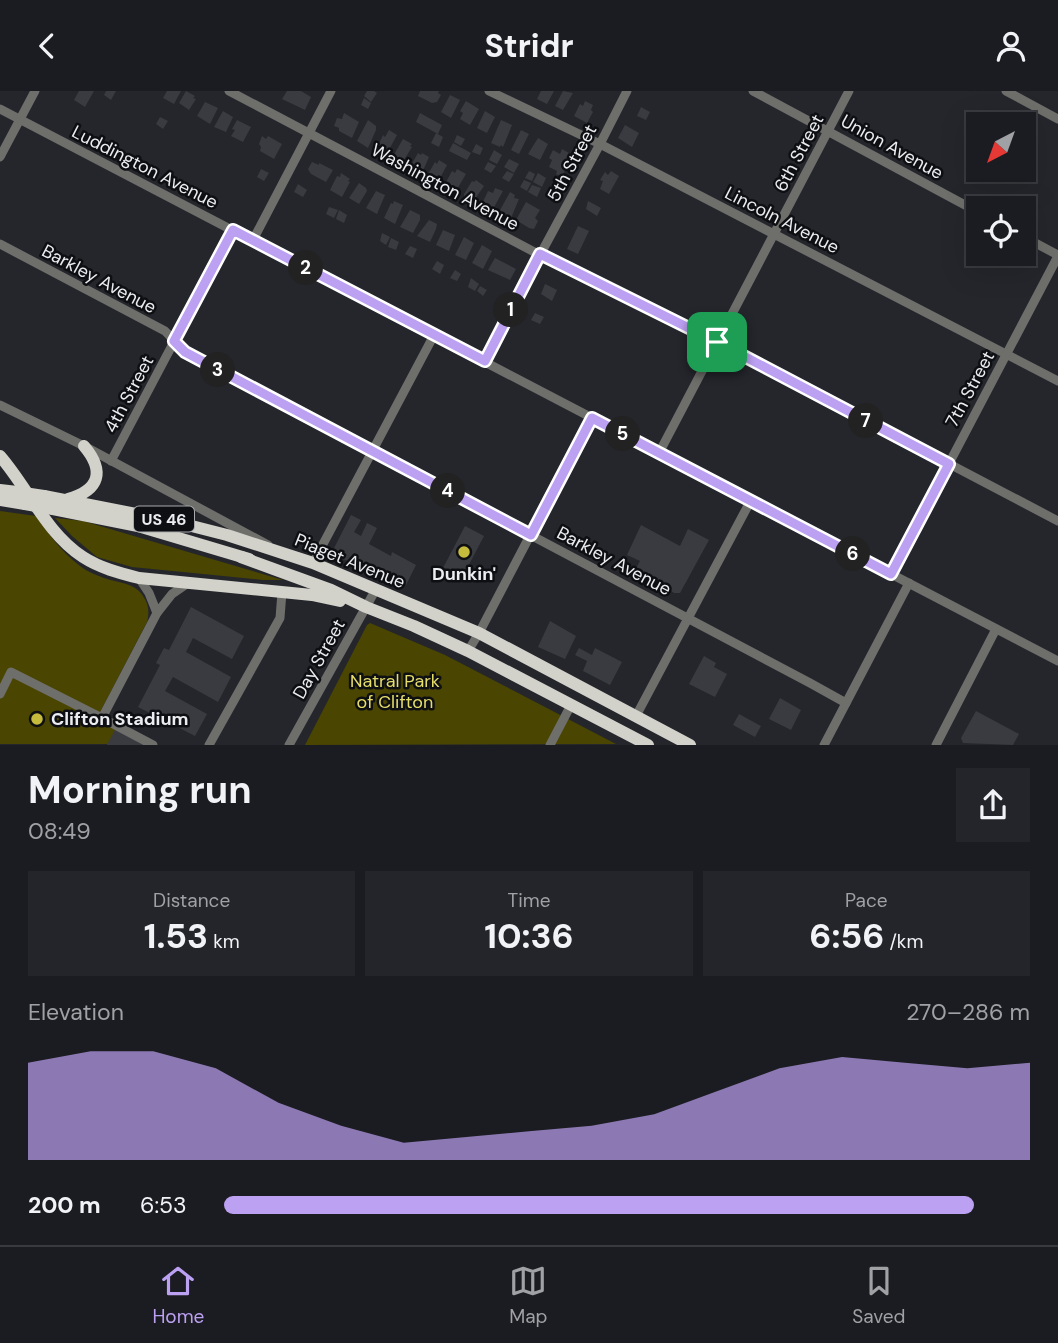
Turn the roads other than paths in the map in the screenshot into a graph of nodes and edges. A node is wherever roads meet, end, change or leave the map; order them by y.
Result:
1 (35, 91) edge
2 (229, 91) edge
3 (331, 91) edge
4 (489, 91) edge
5 (627, 91) edge
6 (753, 91) edge
7 (849, 91) edge
8 (1006, 91) edge
9 (0, 109) edge
10 (1058, 119) edge
11 (20, 120) junction
12 (829, 131) junction
13 (307, 134) junction
14 (600, 144) junction
15 (0, 157) edge
16 (966, 205) edge
17 (233, 230) junction
18 (774, 233) junction
19 (253, 240) junction
20 (0, 244) edge
21 (1036, 244) edge
22 (540, 254) junction
23 (1058, 256) edge
24 (434, 335) junction
25 (174, 341) junction
26 (717, 342) junction
27 (1006, 354) junction
28 (485, 361) junction
29 (1058, 381) edge
30 (0, 405) edge
31 (592, 418) junction
32 (0, 445) edge
33 (84, 446) junction
34 (372, 451) junction
35 (659, 453) junction
36 (0, 456) edge
37 (111, 461) junction
38 (949, 464) junction
39 (0, 490) edge
40 (0, 500) edge
41 (66, 500) junction
42 (751, 500) junction
43 (1058, 521) edge
44 (531, 535) junction
45 (282, 553) junction
46 (241, 557) junction
47 (313, 563) junction
48 (891, 574) junction
49 (139, 579) junction
50 (188, 583) junction
51 (909, 583) junction
52 (376, 589) junction
53 (282, 592) junction
54 (366, 607) junction
55 (157, 614) junction
56 (688, 618) junction
57 (996, 629) junction
58 (479, 633) junction
59 (468, 651) junction
60 (1058, 661) edge
61 (0, 694) edge
62 (846, 703) junction
63 (571, 705) junction
64 (636, 716) junction
65 (102, 718) junction
66 (153, 744) edge
67 (209, 744) edge
68 (289, 744) edge
69 (550, 744) edge
70 (648, 744) edge
71 (690, 744) edge
72 (824, 744) edge
73 (936, 744) edge

1 - 11 street
2 - 13 street, Washington Avenue
3 - 13 street
4 - 14 street, Lincoln Avenue
5 - 14 street, 5th Street
6 - 12 street, Union Avenue
7 - 12 street, 6th Street
8 - 10 street
9 - 11 street, Luddington Avenue
11 - 15 street
11 - 17 street, Luddington Avenue
12 - 16 street, Union Avenue
12 - 18 street, 6th Street
13 - 19 street
13 - 22 street, Washington Avenue
14 - 18 street, Lincoln Avenue
14 - 22 street, 5th Street
17 - 19 street, Luddington Avenue
17 - 25 street, 4th Street
18 - 26 street, 6th Street
18 - 27 street, Lincoln Avenue
19 - 24 street, Luddington Avenue
20 - 25 street, Barkley Avenue
21 - 23 street
22 - 26 street, Washington Avenue
22 - 28 street, 5th Street
23 - 27 street, 7th Street
24 - 28 street, Luddington Avenue
24 - 34 street
25 - 34 street, Barkley Avenue
25 - 37 street, 4th Street
26 - 35 street, 6th Street
26 - 38 street, Washington Avenue
27 - 29 street, Lincoln Avenue
27 - 38 street, 7th Street
28 - 31 street, Luddington Avenue
30 - 33 street, Piaget Avenue
31 - 35 street, Luddington Avenue
31 - 44 street
32 - 49 highway
33 - 37 street, Piaget Avenue
33 - 41 highway
34 - 44 street, Barkley Avenue
34 - 47 street
35 - 42 street, Luddington Avenue
36 - 49 highway
37 - 45 street, Piaget Avenue
38 - 43 street, Washington Avenue
38 - 48 street, 7th Street
39 - 41 highway, US 46, bridge
40 - 46 highway, US 46, bridge
41 - 45 highway, US 46
42 - 48 street, Luddington Avenue
42 - 56 street
44 - 56 street, Barkley Avenue
44 - 58 street
45 - 47 highway, Piaget Avenue / US 46
46 - 47 highway
46 - 54 highway, Piaget Avenue / US 46
47 - 52 highway, Piaget Avenue / US 46
48 - 51 street, Luddington Avenue
49 - 50 highway
49 - 55 street
50 - 53 highway
50 - 55 street
51 - 57 street, Luddington Avenue
51 - 62 street
52 - 54 street, Day Street
52 - 58 highway, Piaget Avenue / US 46
53 - 54 highway
53 - 67 street
54 - 59 highway, Piaget Avenue / US 46
54 - 68 street, Day Street
55 - 65 street
56 - 62 street, Barkley Avenue
56 - 64 street
57 - 60 street, Luddington Avenue
57 - 73 street
58 - 59 street
58 - 64 highway, Piaget Avenue / US 46
59 - 63 highway, Piaget Avenue / US 46
61 - 65 street
62 - 72 street
63 - 69 street
63 - 70 highway, Piaget Avenue / US 46
64 - 71 highway, Piaget Avenue / US 46
65 - 66 street

